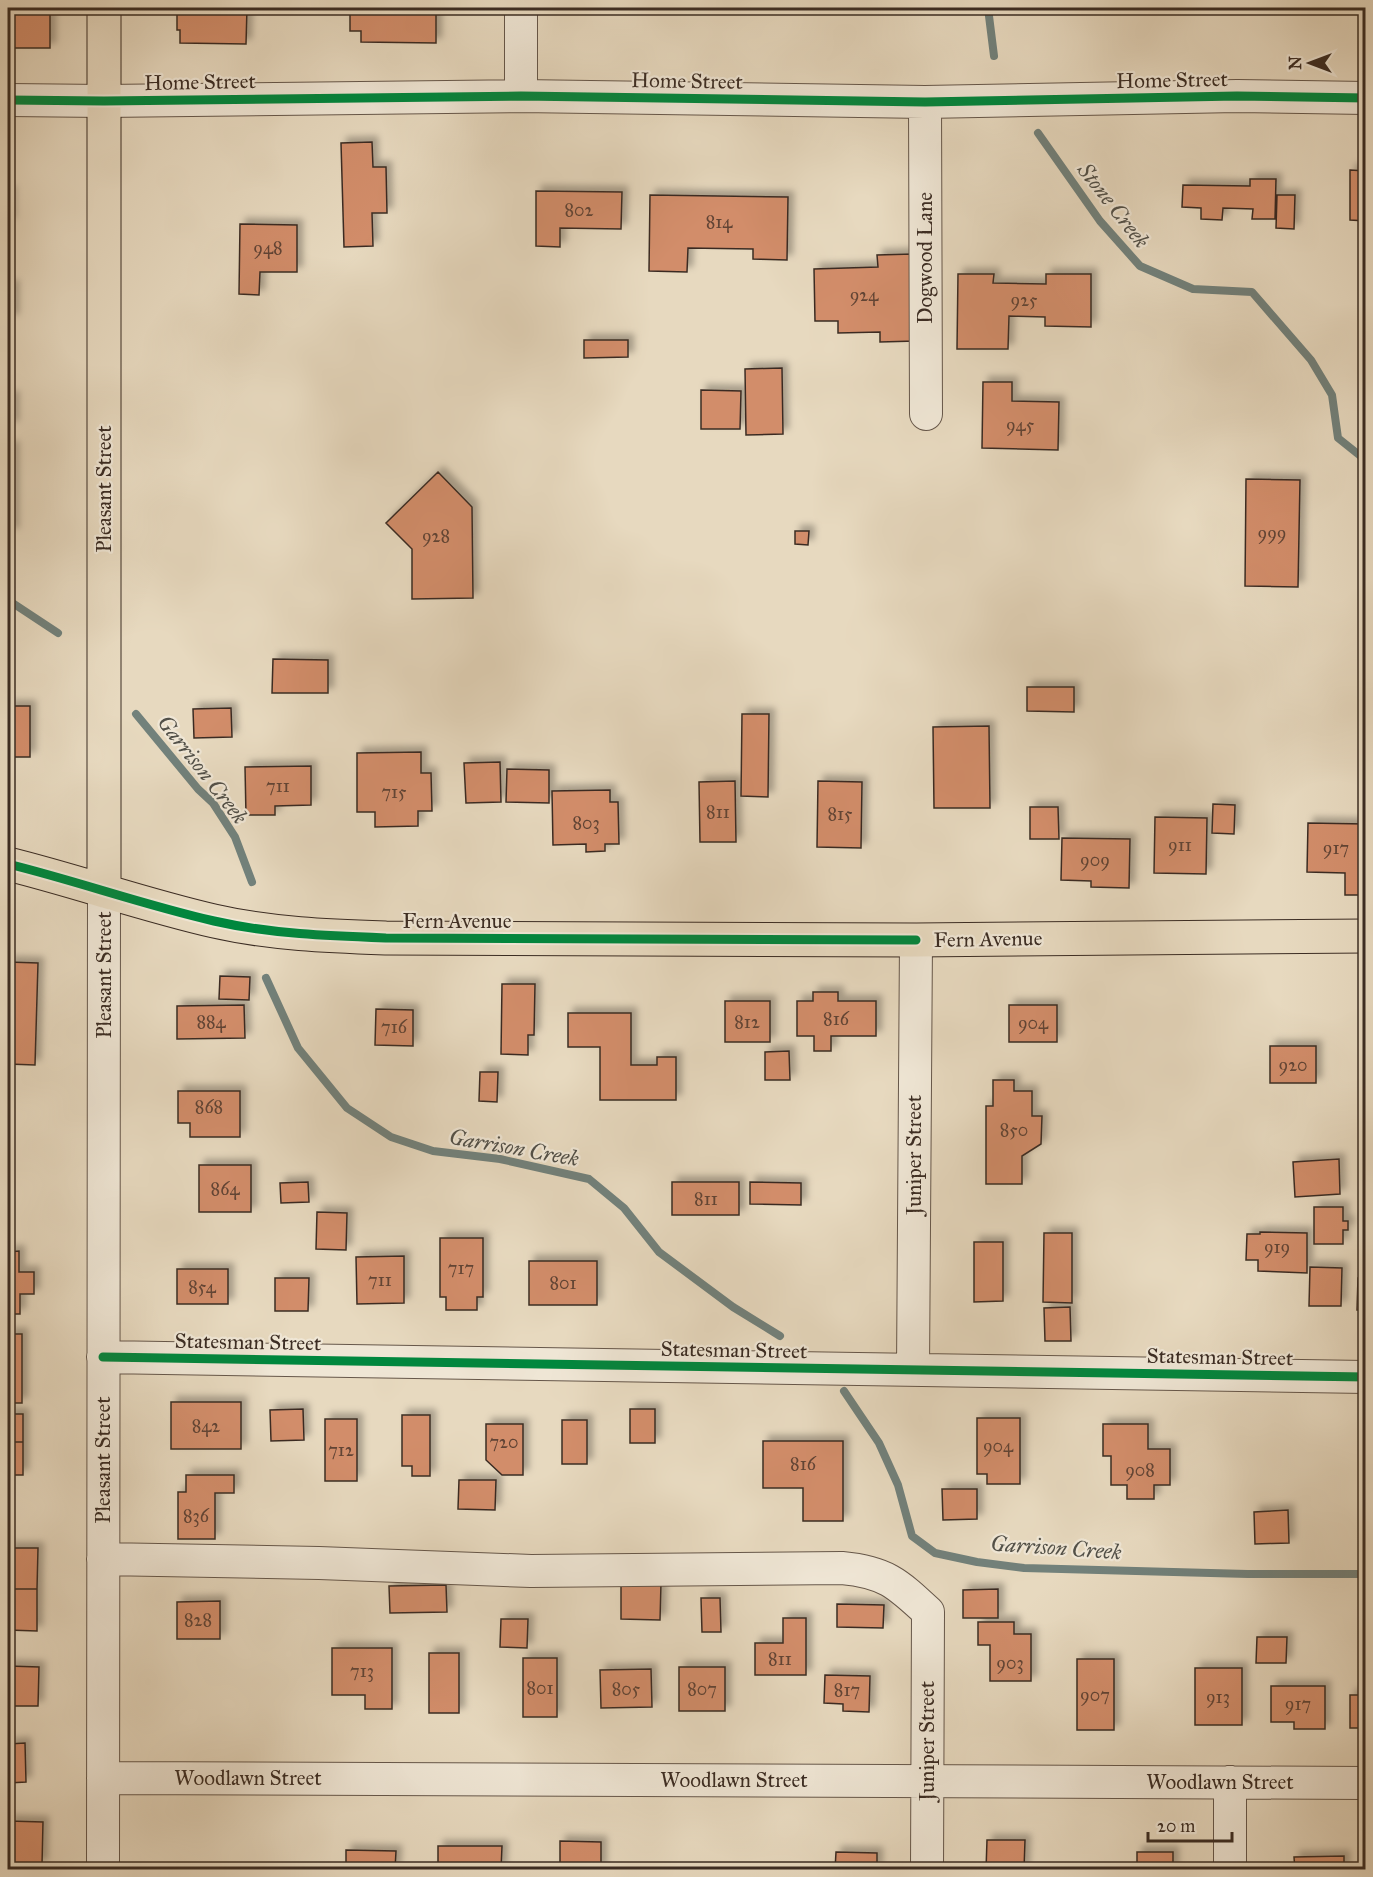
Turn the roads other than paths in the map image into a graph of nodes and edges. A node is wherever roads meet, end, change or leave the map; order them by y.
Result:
1 (104, 8) edge
2 (521, 8) edge
3 (521, 96) junction
4 (1365, 98) edge
5 (8, 100) edge
6 (104, 101) junction
7 (925, 102) junction
8 (926, 414) dead end
9 (8, 864) edge
10 (104, 891) junction
11 (1365, 936) edge
12 (916, 940) junction
13 (103, 1358) junction
14 (913, 1370) junction
15 (1365, 1377) edge
16 (103, 1559) junction
17 (103, 1778) junction
18 (927, 1781) junction
19 (1230, 1782) junction
20 (1365, 1783) edge
21 (103, 1869) edge
22 (927, 1869) edge
23 (1230, 1869) edge

1 - 6 main road, Pleasant Street
2 - 3 street
3 - 6 street, Home Street
3 - 7 street, Home Street
4 - 7 street, Home Street
5 - 6 street, Home Street
6 - 10 main road, Pleasant Street
7 - 8 street, Dogwood Lane
9 - 10 main road, Fern Avenue
10 - 12 main road, Fern Avenue
10 - 13 street, Pleasant Street
11 - 12 main road, Fern Avenue
12 - 14 street, Juniper Street
13 - 14 street, Statesman Street
13 - 16 street, Pleasant Street
14 - 15 street, Statesman Street
16 - 17 street, Pleasant Street
16 - 18 street, Juniper Street
17 - 18 street, Woodlawn Street
17 - 21 street, Pleasant Street
18 - 19 street, Woodlawn Street
18 - 22 street, Juniper Street
19 - 20 street, Woodlawn Street
19 - 23 street

